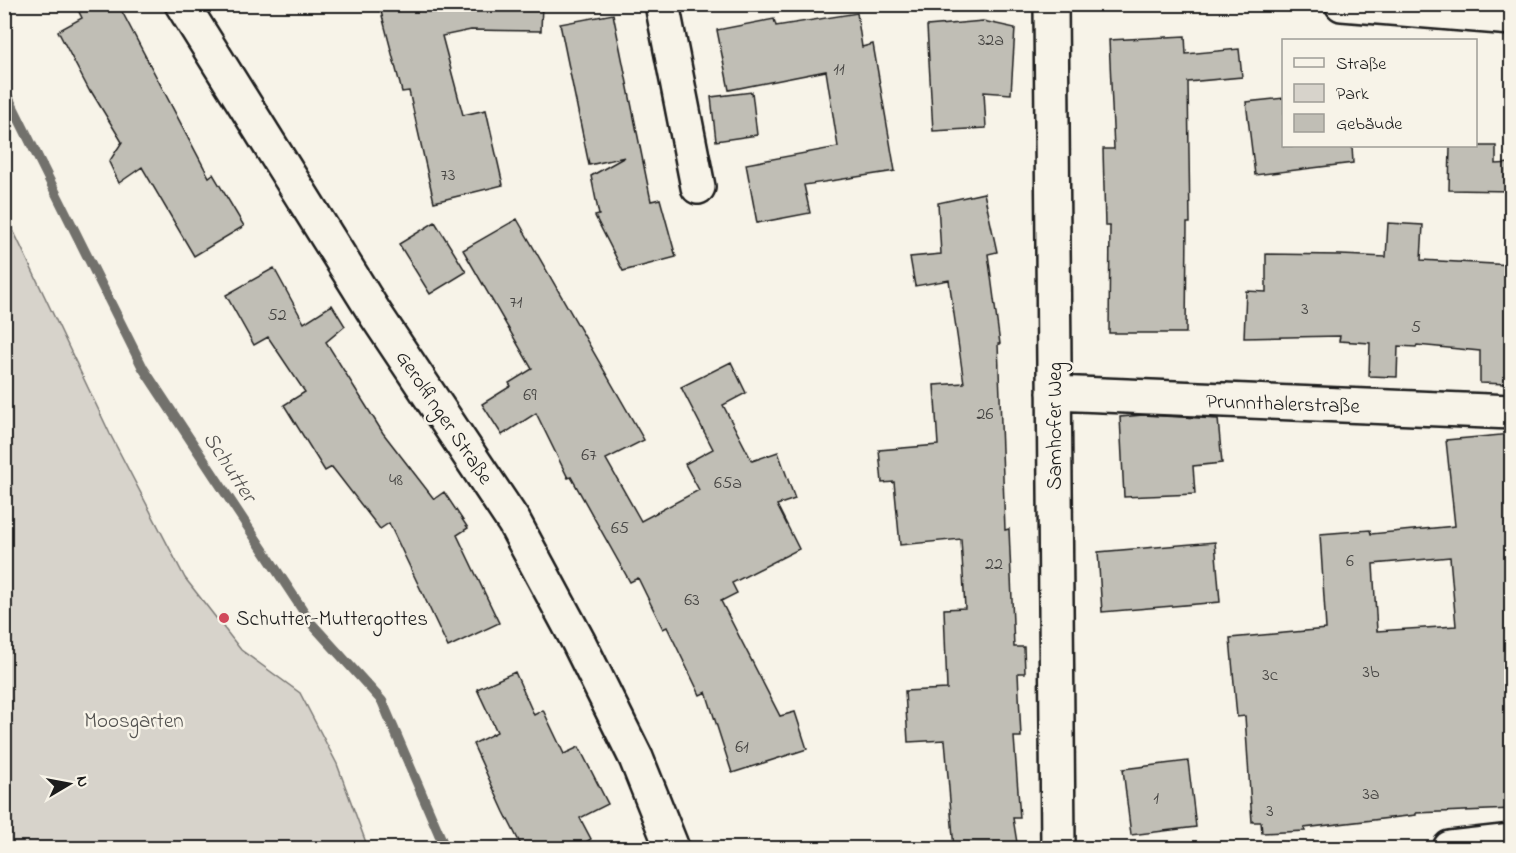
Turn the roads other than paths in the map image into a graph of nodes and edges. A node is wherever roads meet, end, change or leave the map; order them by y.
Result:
1 (182, 4) edge
2 (662, 4) edge
3 (1051, 4) edge
4 (1342, 4) edge
5 (1512, 18) edge
6 (698, 187) dead end
7 (1054, 393) junction
8 (1512, 412) edge
9 (1512, 841) edge
10 (1456, 848) edge
11 (672, 849) edge
12 (1058, 849) edge

1 - 11 street, Gerolfinger Straße
2 - 6 street
3 - 7 street, Samhofer Weg
4 - 5 street
7 - 8 street, Prunnthalerstraße
7 - 12 street, Samhofer Weg
9 - 10 street

